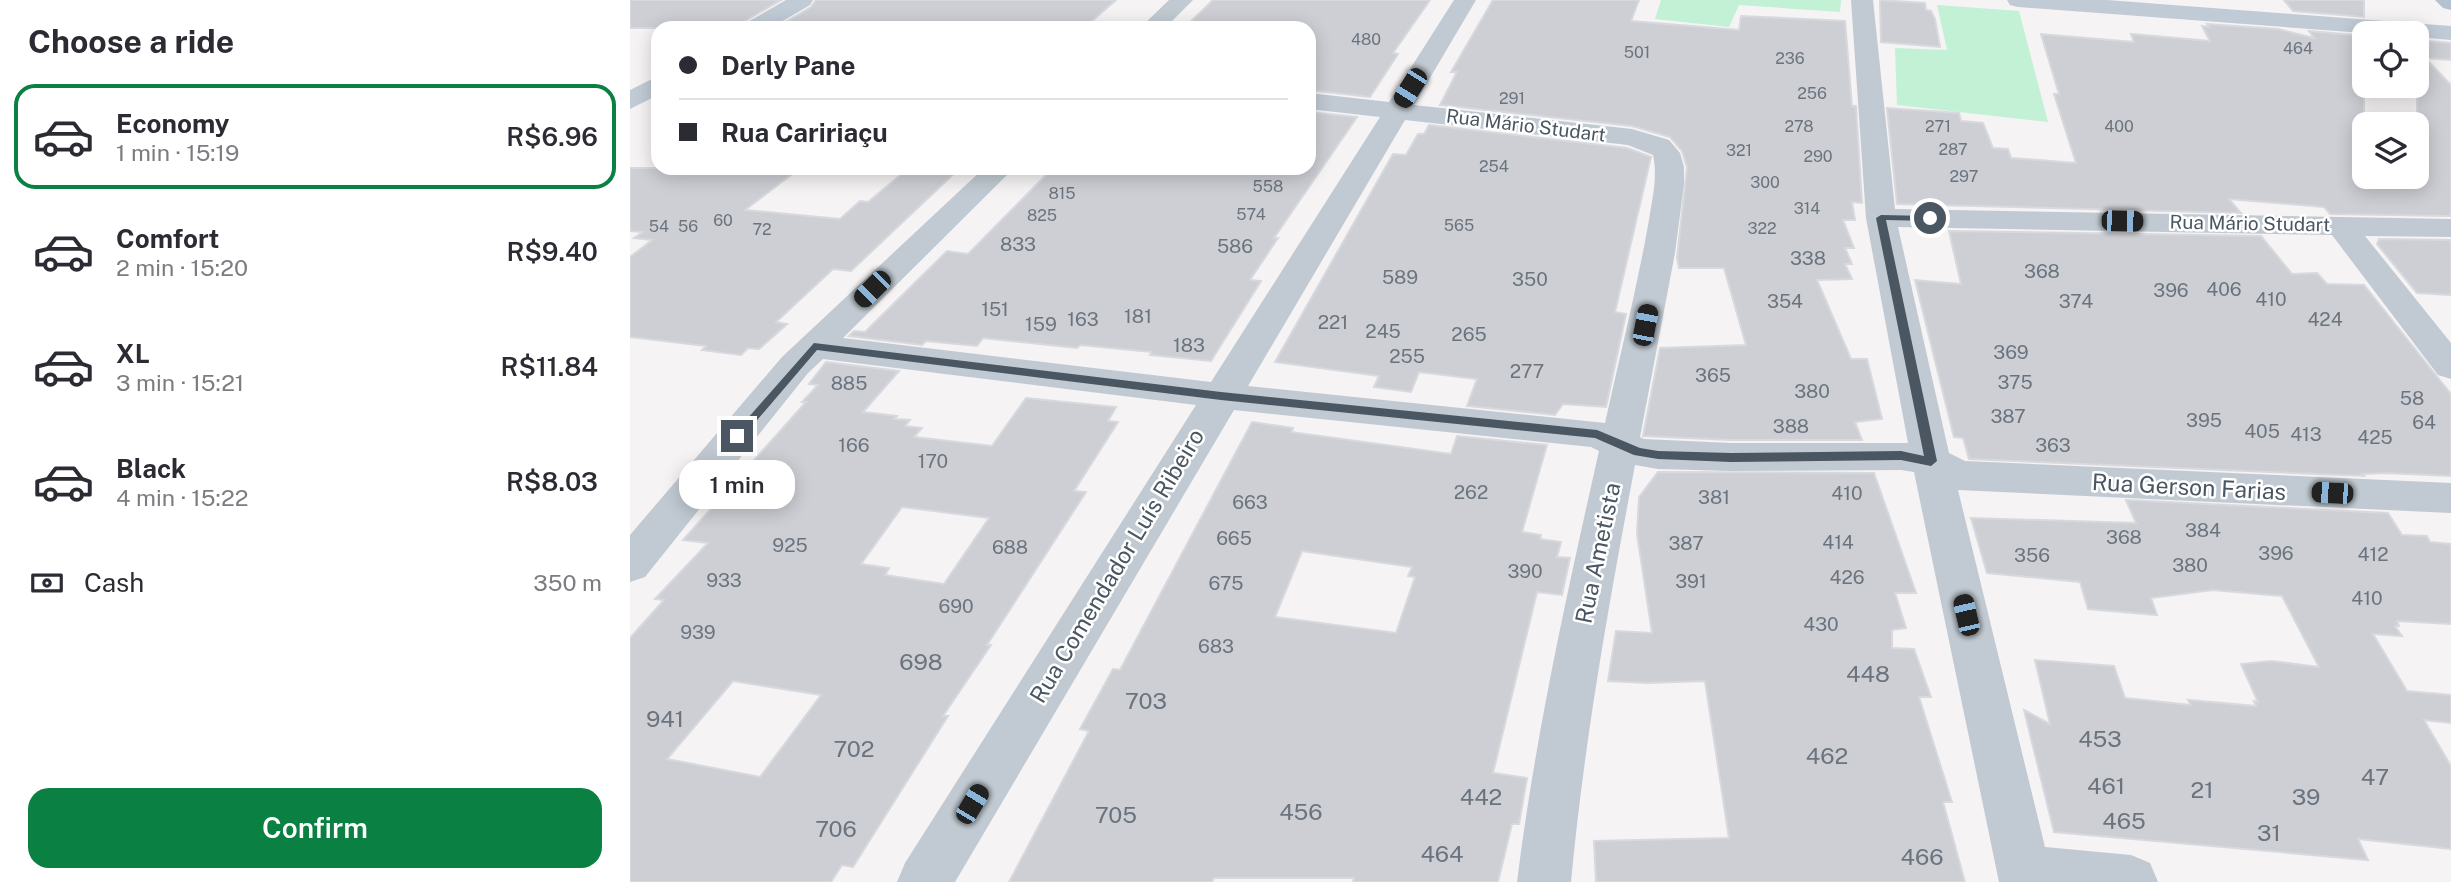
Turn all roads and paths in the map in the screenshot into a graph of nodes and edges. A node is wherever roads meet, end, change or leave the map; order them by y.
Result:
1 (802, 0) edge
2 (1182, 0) edge
3 (1465, 0) edge
4 (1863, 0) edge
5 (2018, 0) edge
6 (2446, 0) edge
7 (2451, 2) edge
8 (2162, 6) edge
9 (766, 21) edge
10 (1160, 21) edge
11 (2451, 33) edge
12 (651, 89) edge
13 (630, 101) edge
14 (1316, 102) edge
15 (1396, 110) junction
16 (1659, 146) joint
17 (993, 175) edge
18 (1881, 218) junction
19 (2340, 225) junction
20 (2451, 228) edge
21 (814, 346) junction
22 (2451, 368) edge
23 (1221, 396) junction
24 (1621, 446) junction
25 (1931, 461) junction
26 (2451, 498) edge
27 (630, 565) edge
28 (2025, 877) edge
29 (923, 882) edge
30 (1544, 882) edge
31 (2131, 882) edge

1 - 9 street
2 - 10 street
3 - 15 street, Rua Comendador Luís Ribeiro
4 - 18 street
5 - 8 street
6 - 7 main road
8 - 11 street
12 - 13 street
14 - 15 street, Rua Mário Studart
15 - 16 street, Rua Mário Studart
15 - 23 street, Rua Comendador Luís Ribeiro
16 - 24 street, Rua Ametista
17 - 21 street
18 - 19 street, Rua Mário Studart
18 - 25 street
19 - 20 street, Rua Mário Studart
19 - 22 street
21 - 23 street, Rua Gerson Farias
21 - 27 street
23 - 24 street, Rua Gerson Farias
23 - 29 street, Rua Comendador Luís Ribeiro
24 - 25 street, Rua Gerson Farias
24 - 30 street, Rua Ametista
25 - 26 street, Rua Gerson Farias
25 - 28 street
28 - 31 street

